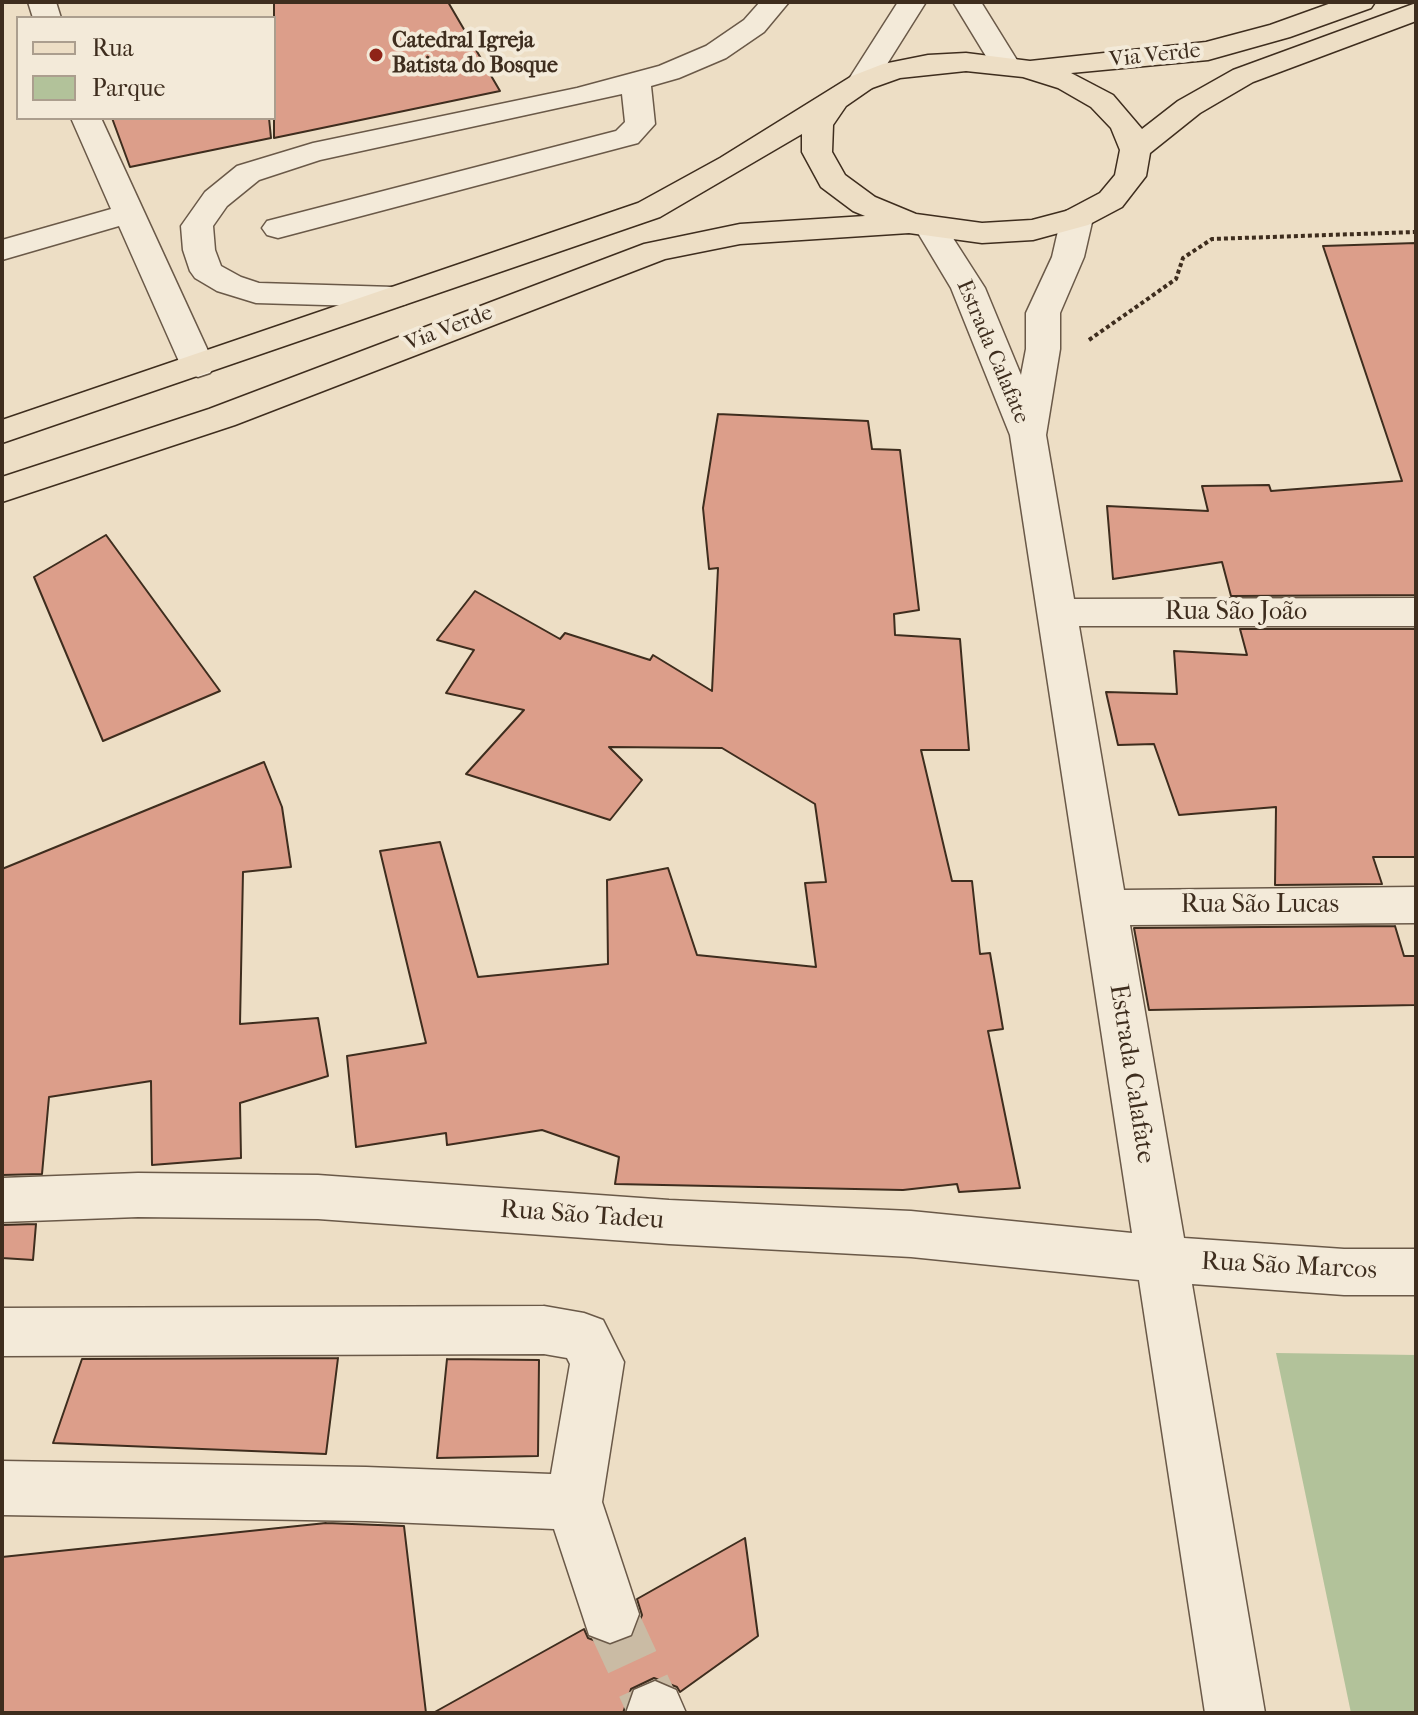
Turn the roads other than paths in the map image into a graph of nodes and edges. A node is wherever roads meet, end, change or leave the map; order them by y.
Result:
1 (775, 2) edge
2 (912, 2) edge
3 (967, 2) edge
4 (1361, 2) edge
5 (1416, 11) edge
6 (1016, 67) junction
7 (636, 81) junction
8 (862, 82) junction
9 (835, 100) junction
10 (87, 120) edge
11 (1135, 150) junction
12 (127, 214) junction
13 (1077, 218) junction
14 (920, 225) junction
15 (278, 228) dead end
16 (2, 250) edge
17 (394, 297) junction
18 (198, 366) junction
19 (2, 432) edge
20 (1028, 435) junction
21 (2, 490) edge
22 (1416, 612) edge
23 (1056, 613) junction
24 (1416, 905) edge
25 (1104, 908) junction
26 (2, 1200) edge
27 (1161, 1259) junction
28 (1416, 1272) edge
29 (2, 1332) edge
30 (2, 1488) edge
31 (574, 1502) junction
32 (610, 1614) tunnel mouth
33 (1235, 1713) edge

1 - 7 street
2 - 8 street
3 - 6 street
4 - 6 main road, Via Verde
5 - 11 main road, Via Verde
6 - 8 main road, Via Verde
6 - 11 main road
7 - 15 street
7 - 17 street
8 - 9 main road, Via Verde
9 - 14 main road
9 - 17 main road, Via Verde
10 - 12 street
11 - 13 main road
12 - 16 street
12 - 18 street
13 - 14 main road
13 - 20 street, Estrada Calafate
14 - 20 street, Estrada Calafate
14 - 21 main road, Via Verde
17 - 18 main road, Via Verde
18 - 19 main road, Via Verde
20 - 23 street, Estrada Calafate
22 - 23 street, Rua São João
23 - 25 street, Estrada Calafate
24 - 25 street, Rua São Lucas
25 - 27 street, Estrada Calafate
26 - 27 street, Rua São Tadeu
27 - 28 street, Rua São Marcos
27 - 33 street, Estrada Calafate
29 - 31 street
30 - 31 street
31 - 32 street

